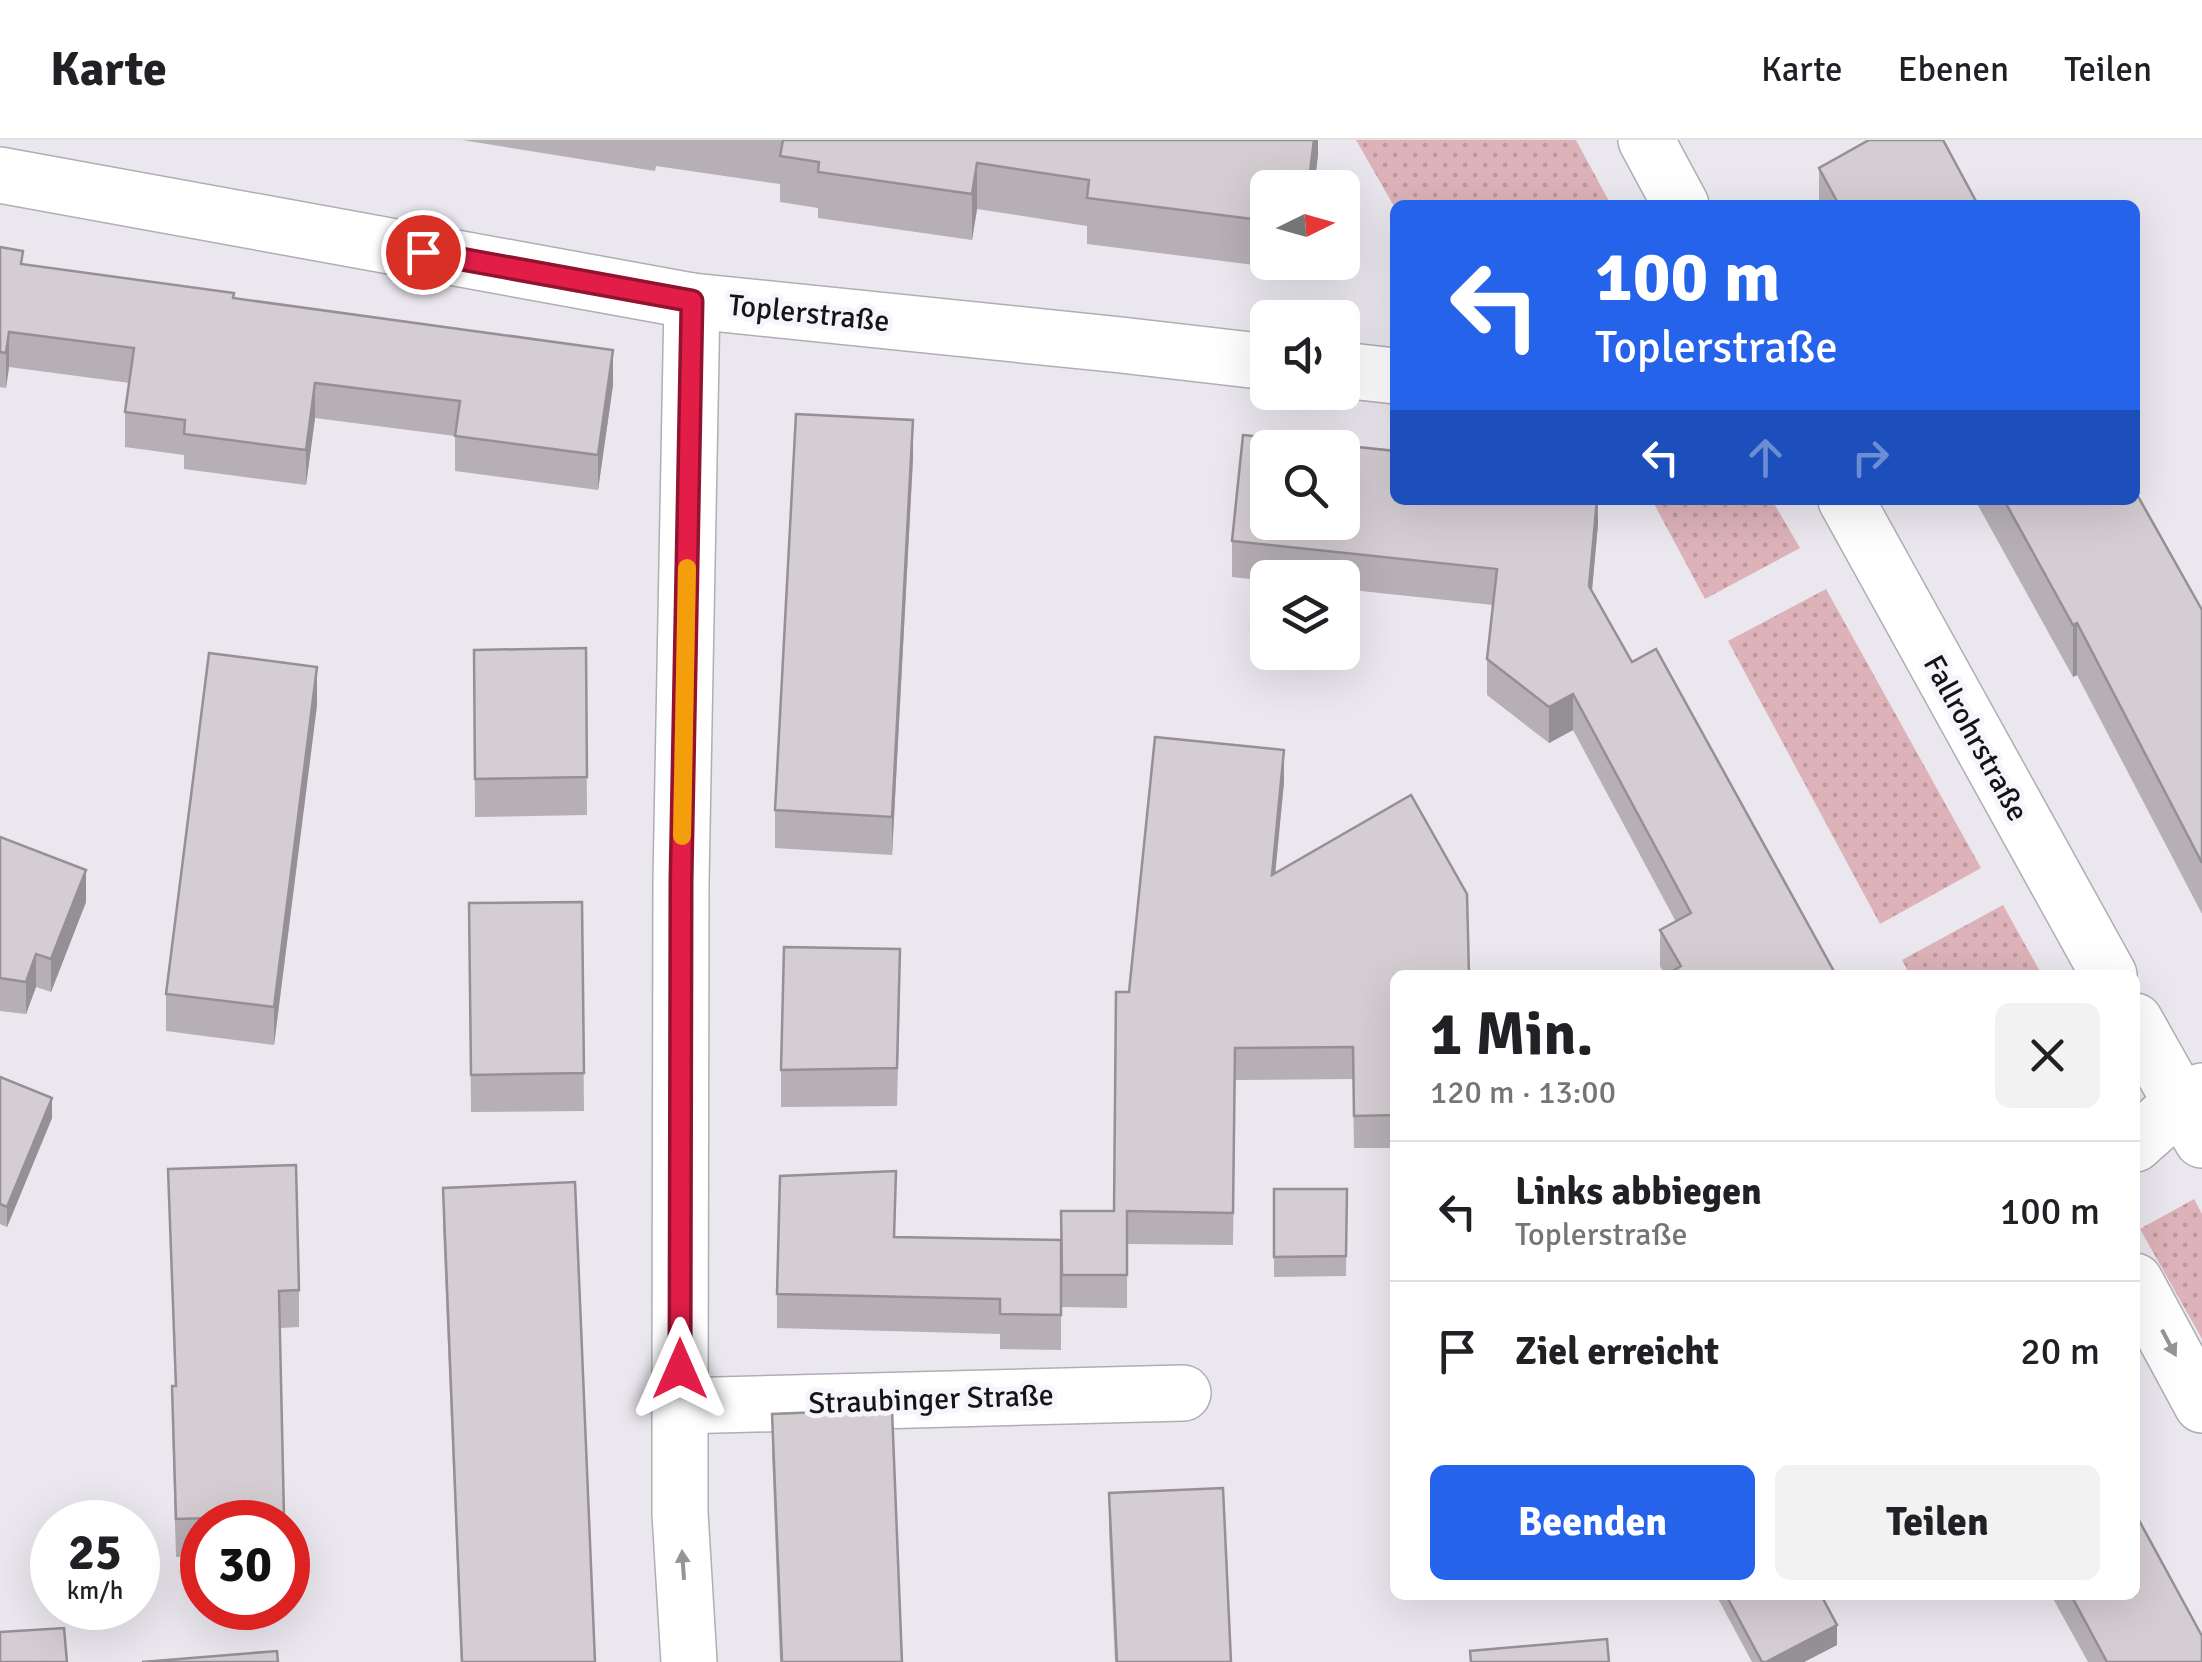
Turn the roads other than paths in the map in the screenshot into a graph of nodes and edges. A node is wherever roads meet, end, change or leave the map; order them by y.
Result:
1 (1646, 140) edge
2 (0, 175) edge
3 (1678, 200) edge
4 (692, 301) junction
5 (1250, 360) edge
6 (1360, 372) edge
7 (1390, 375) edge
8 (1849, 505) edge
9 (2106, 970) edge
10 (2140, 1028) edge
11 (2195, 1111) edge
12 (2140, 1141) edge
13 (2140, 1290) edge
14 (1182, 1392) dead end
15 (2202, 1405) edge
16 (680, 1406) junction
17 (690, 1662) edge

1 - 3 street
2 - 4 street, Toplerstraße
4 - 5 street, Toplerstraße
4 - 16 street
6 - 7 street
8 - 9 street, Fallrohrstraße
10 - 11 street
11 - 12 street
13 -> 15 street
14 - 16 street, Straubinger Straße
17 -> 16 street

